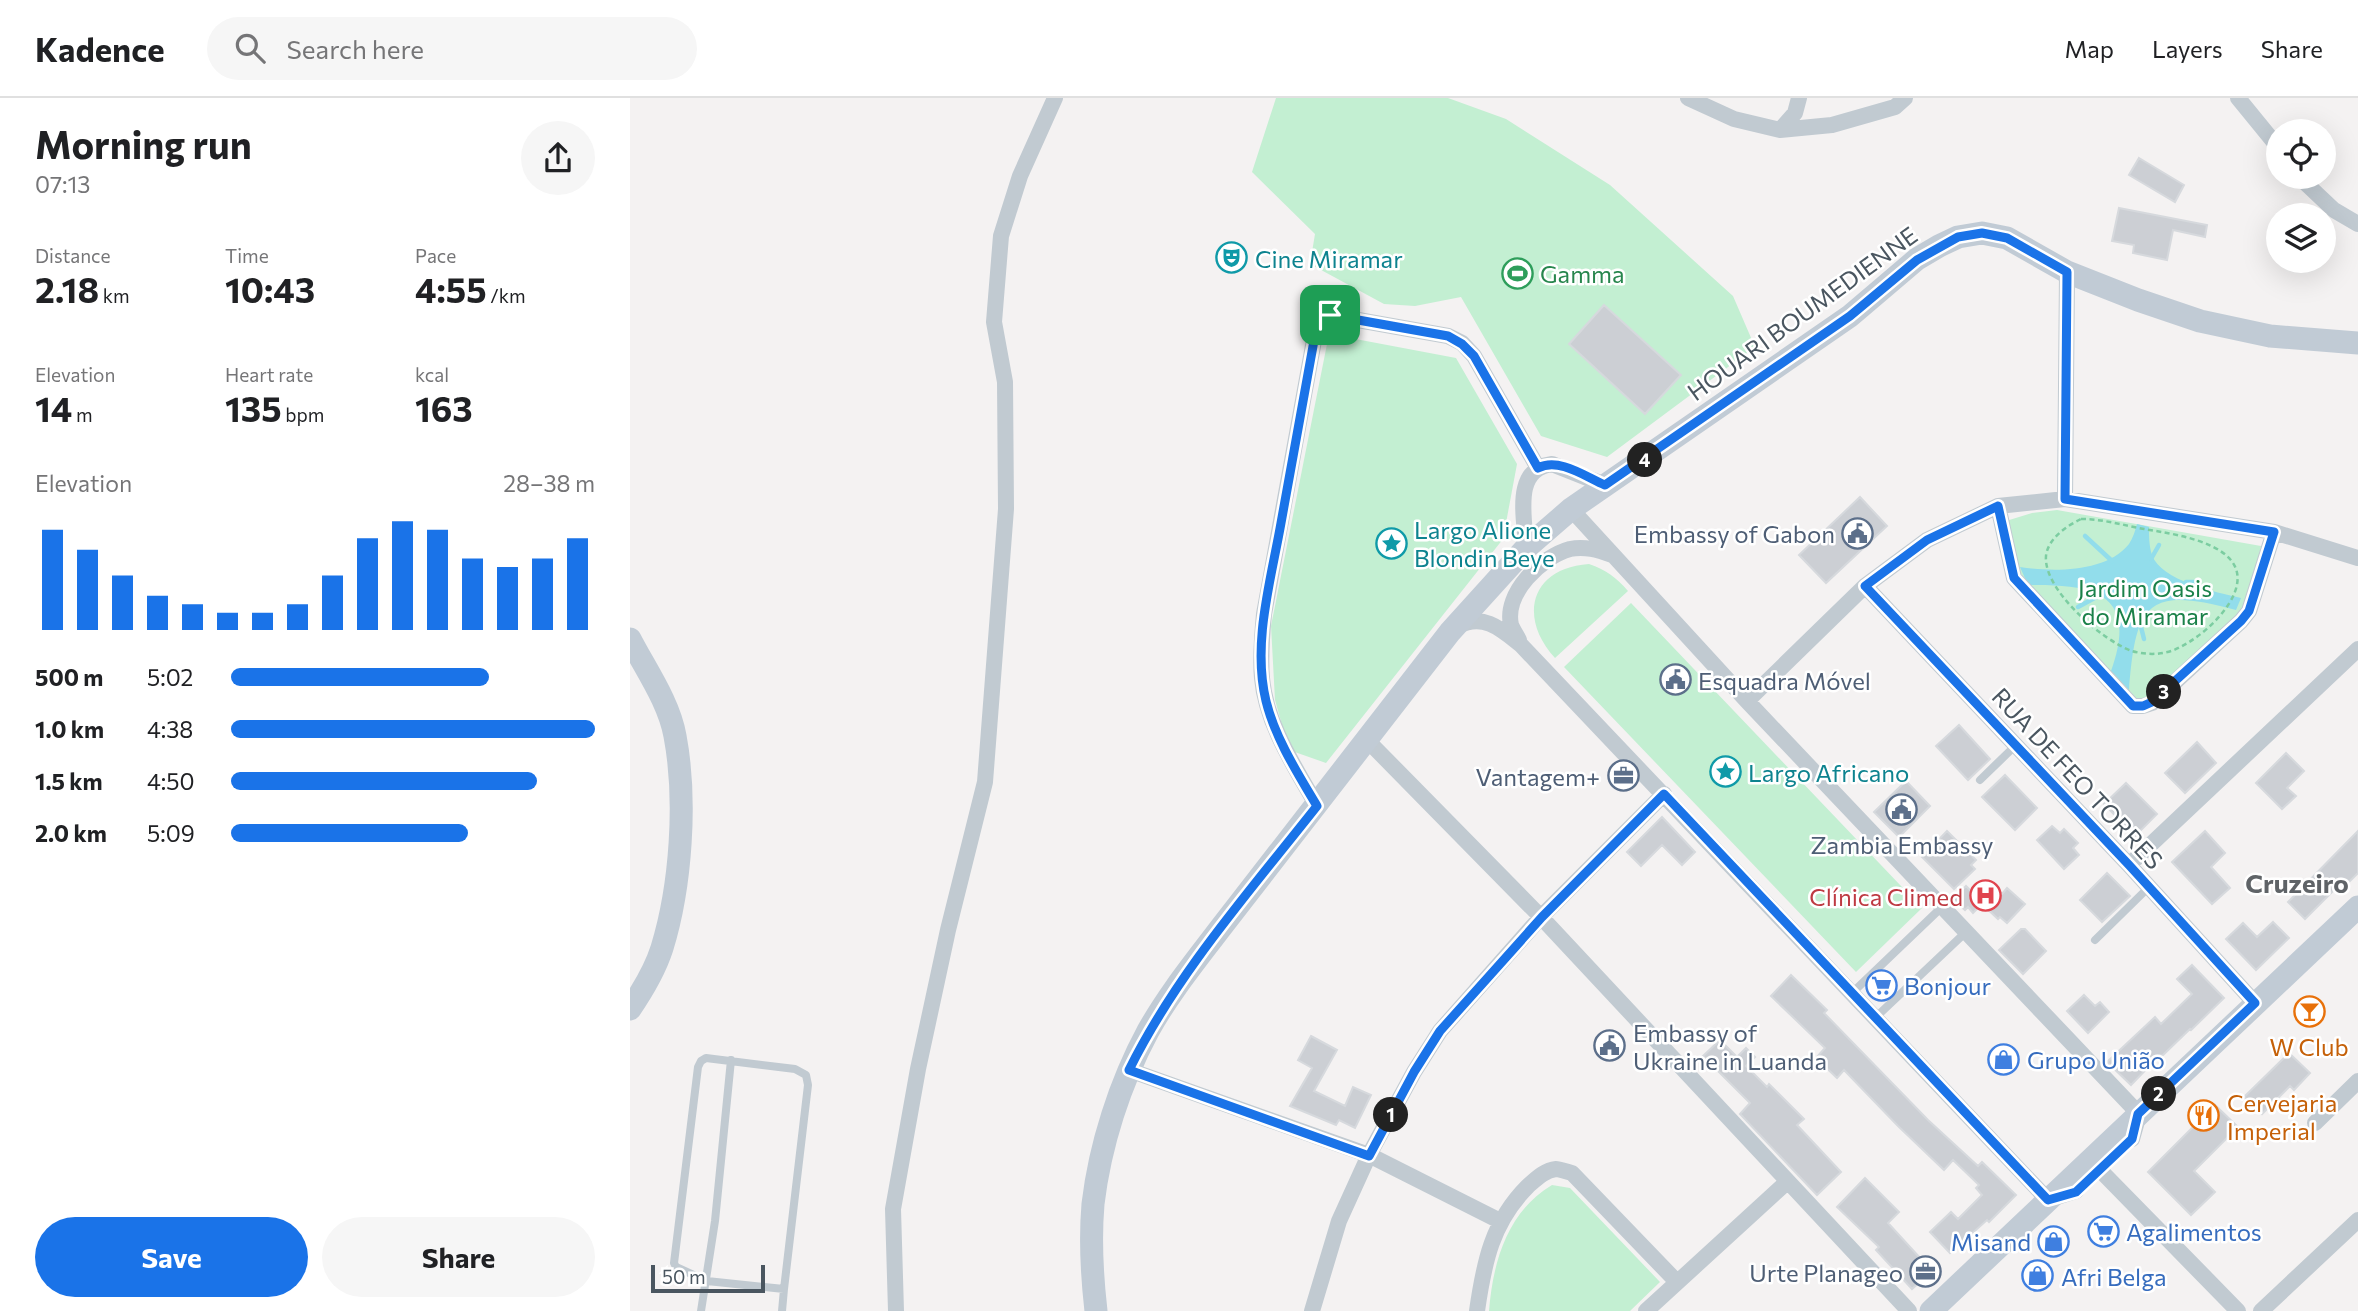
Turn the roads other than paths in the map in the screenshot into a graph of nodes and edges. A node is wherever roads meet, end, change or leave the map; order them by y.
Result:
1 (1055, 98) edge
2 (1688, 98) edge
3 (1799, 98) edge
4 (1905, 98) edge
5 (2238, 98) edge
6 (1780, 130) junction
7 (2266, 132) edge
8 (2312, 189) edge
9 (2358, 224) edge
10 (2067, 272) junction
11 (2358, 343) edge
12 (1538, 468) junction
13 (1605, 485) junction
14 (2065, 499) junction
15 (1998, 506) junction
16 (1572, 509) junction
17 (2274, 532) junction
18 (1526, 548) junction
19 (1614, 556) junction
20 (2358, 558) edge
21 (1865, 586) junction
22 (1450, 632) junction
23 (630, 639) edge
24 (1521, 645) junction
25 (2358, 649) edge
26 (1747, 701) junction
27 (1367, 740) junction
28 (2016, 745) junction
29 (1980, 780) dead end
30 (1664, 794) junction
31 (1317, 806) junction
32 (2129, 865) junction
33 (2149, 887) junction
34 (1942, 907) junction
35 (2358, 907) edge
36 (1542, 917) junction
37 (2358, 927) edge
38 (1966, 932) junction
39 (2095, 940) dead end
40 (1852, 993) junction
41 (2255, 1003) junction
42 (630, 1010) edge
43 (1875, 1018) junction
44 (731, 1060) junction
45 (1129, 1070) junction
46 (2358, 1081) edge
47 (2138, 1114) junction
48 (2315, 1123) dead end
49 (2132, 1139) junction
50 (1369, 1156) junction
51 (2099, 1169) junction
52 (1787, 1182) junction
53 (2076, 1192) junction
54 (2048, 1200) junction
55 (2358, 1220) edge
56 (1500, 1221) junction
57 (707, 1281) junction
58 (1677, 1282) junction
59 (784, 1289) junction
60 (701, 1311) edge
61 (782, 1311) edge
62 (896, 1311) edge
63 (1096, 1311) edge
64 (1312, 1311) edge
65 (1477, 1311) edge
66 (1646, 1311) edge
67 (1909, 1311) edge
68 (1931, 1311) edge
69 (1949, 1311) edge
70 (2238, 1311) edge
71 (2261, 1311) edge

1 - 62 street
2 - 6 street
3 - 6 street
4 - 6 street
5 - 7 street
8 - 9 street
10 - 11 street, HOUARI BOUMEDIENNE
10 - 13 street, HOUARI BOUMEDIENNE
10 - 14 street
12 - 13 street
12 - 18 street
12 - 31 street
13 - 16 street, HOUARI BOUMEDIENNE
14 - 15 street
14 - 17 street
15 - 17 street
15 - 21 street
16 - 18 street, HOUARI BOUMEDIENNE
16 - 19 street
17 - 20 street
18 - 22 street, HOUARI BOUMEDIENNE
19 - 24 street
19 - 26 street
21 - 26 street
21 - 28 street, RUA DE FEO TORRES
22 - 24 street
22 - 27 street, HOUARI BOUMEDIENNE
23 - 42 street
24 - 30 street
25 - 32 street
26 - 34 street
27 - 31 street, HOUARI BOUMEDIENNE
27 - 36 street
28 - 29 lane
28 - 32 street, RUA DE FEO TORRES
30 - 36 street
30 - 40 street
31 - 45 street, HOUARI BOUMEDIENNE
32 - 33 street, RUA DE FEO TORRES
33 - 39 lane
33 - 41 street, RUA DE FEO TORRES
34 - 38 street
34 - 40 lane
35 - 41 street
36 - 50 street
36 - 52 street
37 - 49 street
38 - 43 lane
38 - 47 street
40 - 43 street
41 - 47 street
43 - 54 street
44 - 57 lane
44 - 57 lane
44 - 59 lane
45 - 50 street
45 - 63 street, HOUARI BOUMEDIENNE
46 - 48 street
47 - 49 street
47 - 54 street
49 - 51 street
50 - 56 street
50 - 64 street
51 - 53 street
51 - 70 street
52 - 58 street
52 - 67 street
53 - 54 street
53 - 69 street
54 - 68 street
55 - 71 street
56 - 58 street
56 - 65 street
57 - 59 lane
57 - 60 lane
58 - 66 street
59 - 61 lane

